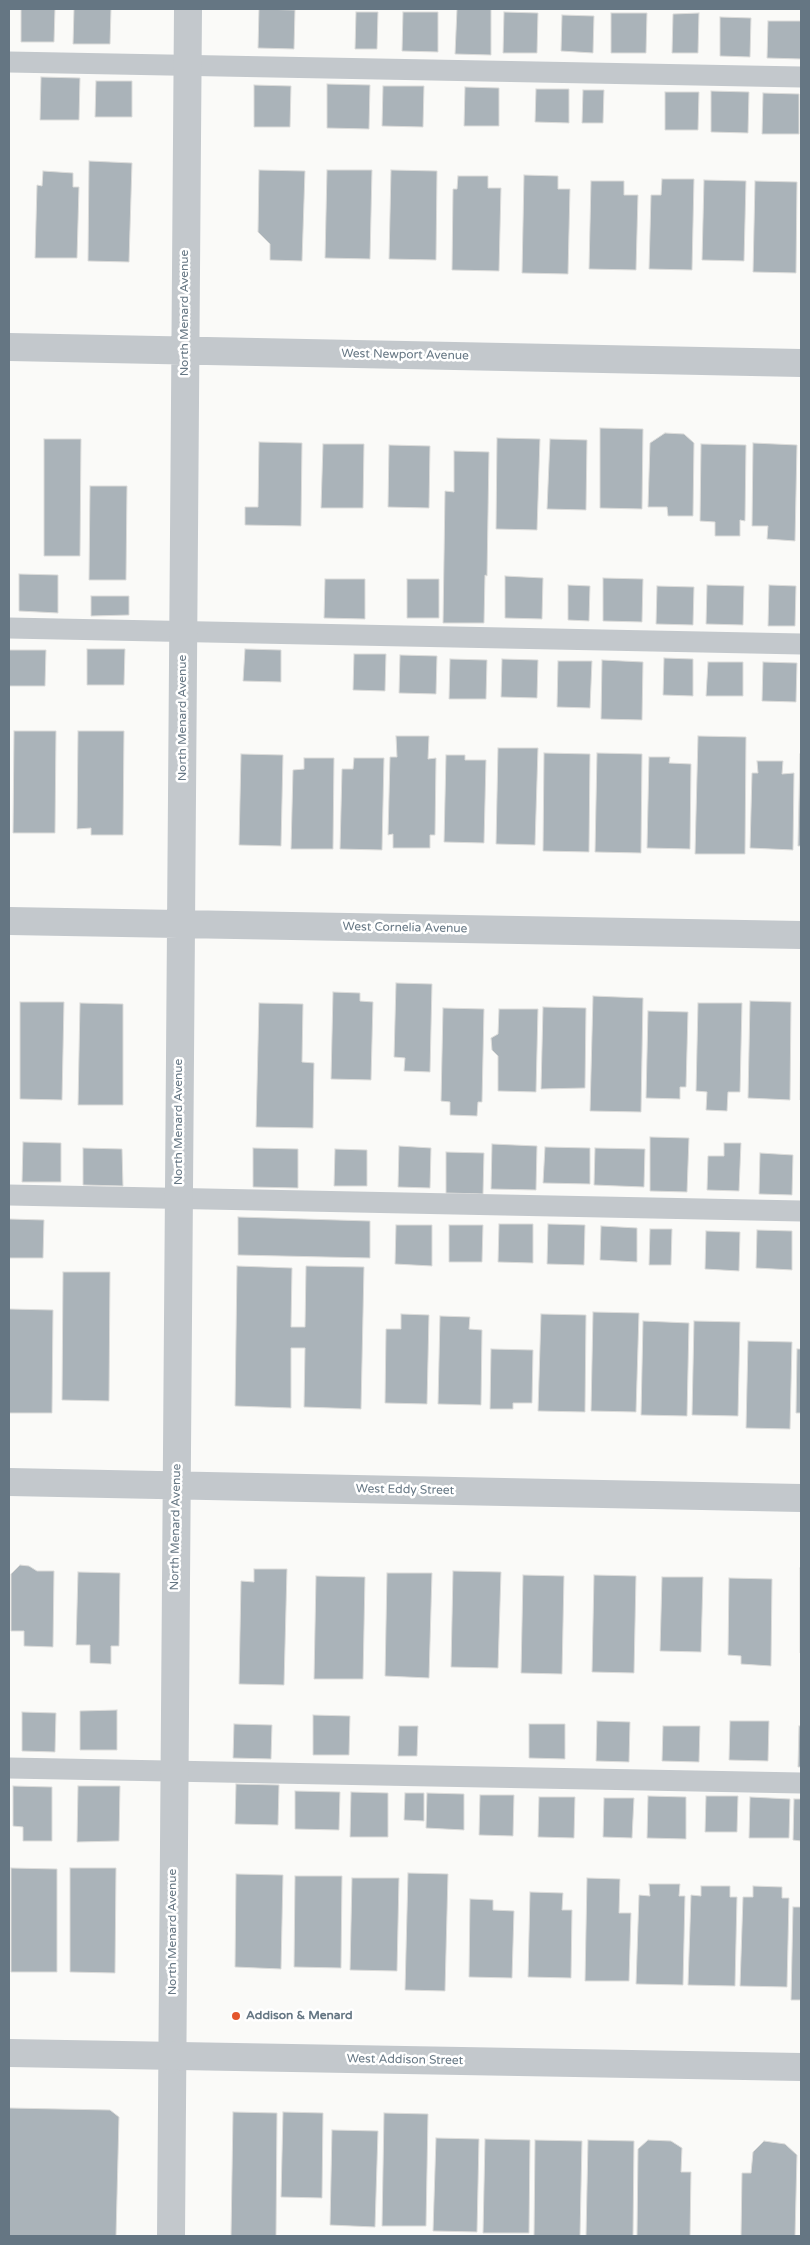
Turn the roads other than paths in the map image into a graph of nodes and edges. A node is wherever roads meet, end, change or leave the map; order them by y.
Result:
1 (188, 9) edge
2 (9, 62) edge
3 (187, 65) junction
4 (801, 77) edge
5 (9, 347) edge
6 (185, 351) junction
7 (801, 362) edge
8 (9, 628) edge
9 (183, 632) junction
10 (801, 644) edge
11 (9, 922) edge
12 (181, 925) junction
13 (801, 935) edge
14 (9, 1195) edge
15 (179, 1198) junction
16 (801, 1211) edge
17 (9, 1482) edge
18 (177, 1485) junction
19 (801, 1498) edge
20 (9, 1768) edge
21 (174, 1772) junction
22 (801, 1783) edge
23 (9, 2053) edge
24 (172, 2056) junction
25 (801, 2066) edge
26 (171, 2236) edge

1 - 3 street, North Menard Avenue
2 - 3 lane
3 - 4 lane
3 - 6 street, North Menard Avenue
5 - 6 street, West Newport Avenue
6 - 7 street, West Newport Avenue
6 - 9 street, North Menard Avenue
8 - 9 lane
9 - 10 lane
9 - 12 street, North Menard Avenue
11 - 12 street, West Cornelia Avenue
12 - 13 street, West Cornelia Avenue
12 - 15 street, North Menard Avenue
14 - 15 lane
15 - 16 lane
15 - 18 street, North Menard Avenue
17 - 18 street, West Eddy Street
18 - 19 street, West Eddy Street
18 - 21 street, North Menard Avenue
20 - 21 lane
21 - 22 lane
21 - 24 street, North Menard Avenue
23 - 24 street, West Addison Street
24 - 25 street, West Addison Street
24 - 26 street, North Menard Avenue

